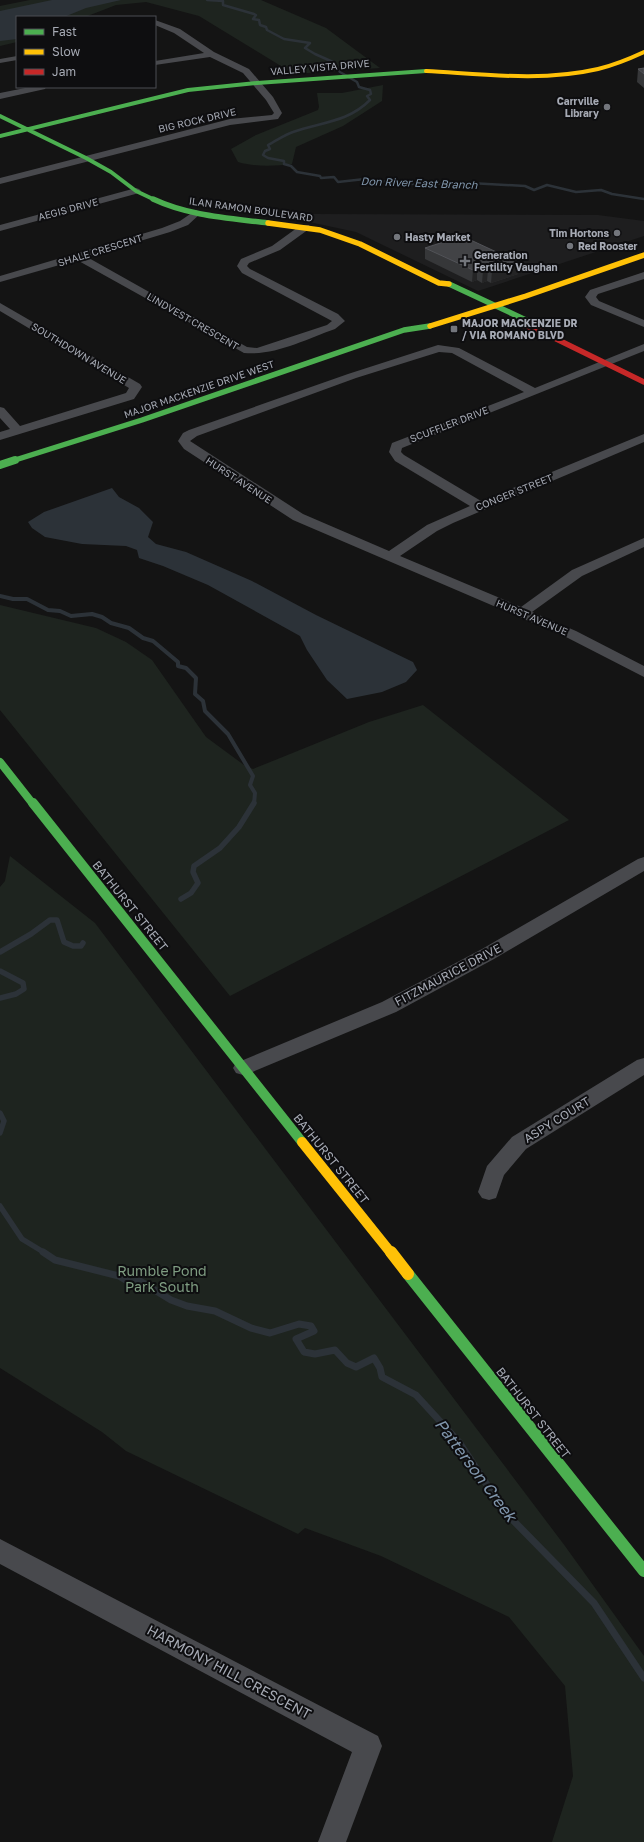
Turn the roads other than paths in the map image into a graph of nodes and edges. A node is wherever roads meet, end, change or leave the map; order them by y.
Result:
1 (156, 22) edge
2 (177, 31) junction
3 (162, 33) dead end
4 (644, 52) edge
5 (211, 54) junction
6 (16, 58) edge
7 (0, 61) edge
8 (156, 63) edge
9 (257, 83) junction
10 (37, 88) edge
11 (0, 96) edge
12 (0, 116) edge
13 (26, 130) junction
14 (0, 136) edge
15 (86, 158) junction
16 (0, 181) edge
17 (136, 191) junction
18 (196, 213) junction
19 (0, 228) edge
20 (305, 228) junction
21 (644, 247) edge
22 (632, 248) dead end
23 (644, 255) edge
24 (78, 256) junction
25 (644, 275) edge
26 (0, 279) edge
27 (439, 283) junction
28 (493, 296) dead end
29 (483, 299) junction
30 (472, 303) junction
31 (496, 305) junction
32 (0, 306) edge
33 (484, 309) junction
34 (644, 324) edge
35 (536, 329) junction
36 (404, 330) junction
37 (644, 347) edge
38 (604, 362) junction
39 (644, 382) edge
40 (534, 392) junction
41 (0, 411) edge
42 (18, 432) junction
43 (0, 436) edge
44 (644, 438) edge
45 (0, 465) edge
46 (480, 506) junction
47 (644, 542) edge
48 (390, 556) junction
49 (522, 613) junction
50 (643, 670) edge
51 (0, 762) edge
52 (641, 869) edge
53 (644, 1065) edge
54 (243, 1068) junction
55 (489, 1192) dead end
56 (0, 1551) edge
57 (644, 1572) edge
58 (332, 1842) edge

1 - 2 street
2 - 3 street
2 - 5 street
4 - 9 street, VALLEY VISTA DRIVE
5 - 8 street
5 - 9 street
6 - 7 street
9 - 13 street, VALLEY VISTA DRIVE
9 - 15 street, BIG ROCK DRIVE
10 - 11 street
12 - 13 street, ILAN RAMON BOULEVARD
13 - 14 street, VALLEY VISTA DRIVE
13 - 15 street, ILAN RAMON BOULEVARD
15 - 16 street
15 - 17 street, ILAN RAMON BOULEVARD
17 - 18 street, ILAN RAMON BOULEVARD
17 - 19 street, AEGIS DRIVE
18 - 20 street, ILAN RAMON BOULEVARD
18 - 24 street, SHALE CRESCENT
20 - 24 street, LINDVEST CRESCENT
20 - 27 street, ILAN RAMON BOULEVARD
21 - 22 street
23 - 31 street, MAJOR MACKENZIE DRIVE WEST
24 - 26 street, SHALE CRESCENT
25 - 34 street
27 - 29 street, ILAN RAMON BOULEVARD
27 - 30 street, ILAN RAMON BOULEVARD
28 - 29 street, MAJOR MACKENZIE DRIVE WEST
29 - 30 street, MAJOR MACKENZIE DRIVE WEST
29 - 31 street, ILAN RAMON BOULEVARD
30 - 33 street
30 - 36 street, MAJOR MACKENZIE DRIVE WEST
31 - 33 street, MAJOR MACKENZIE DRIVE WEST
31 - 35 street, ILAN RAMON BOULEVARD
32 - 42 street, SOUTHDOWN AVENUE
33 - 35 street
33 - 36 street, MAJOR MACKENZIE DRIVE WEST
35 - 38 street
36 - 45 street, MAJOR MACKENZIE DRIVE WEST
37 - 38 street, SCUFFLER DRIVE
38 - 39 street
38 - 40 street, SCUFFLER DRIVE
40 - 46 street, SCUFFLER DRIVE
40 - 48 street, HURST AVENUE
41 - 42 street
42 - 43 street, SOUTHDOWN AVENUE
44 - 46 street, CONGER STREET
46 - 48 street, CONGER STREET
47 - 49 street
48 - 49 street, HURST AVENUE
49 - 50 street, HURST AVENUE
51 - 54 street, BATHURST STREET
52 - 54 street, FITZMAURICE DRIVE
53 - 55 street, ASPY COURT
54 - 57 street, BATHURST STREET
56 - 58 street, HARMONY HILL CRESCENT

